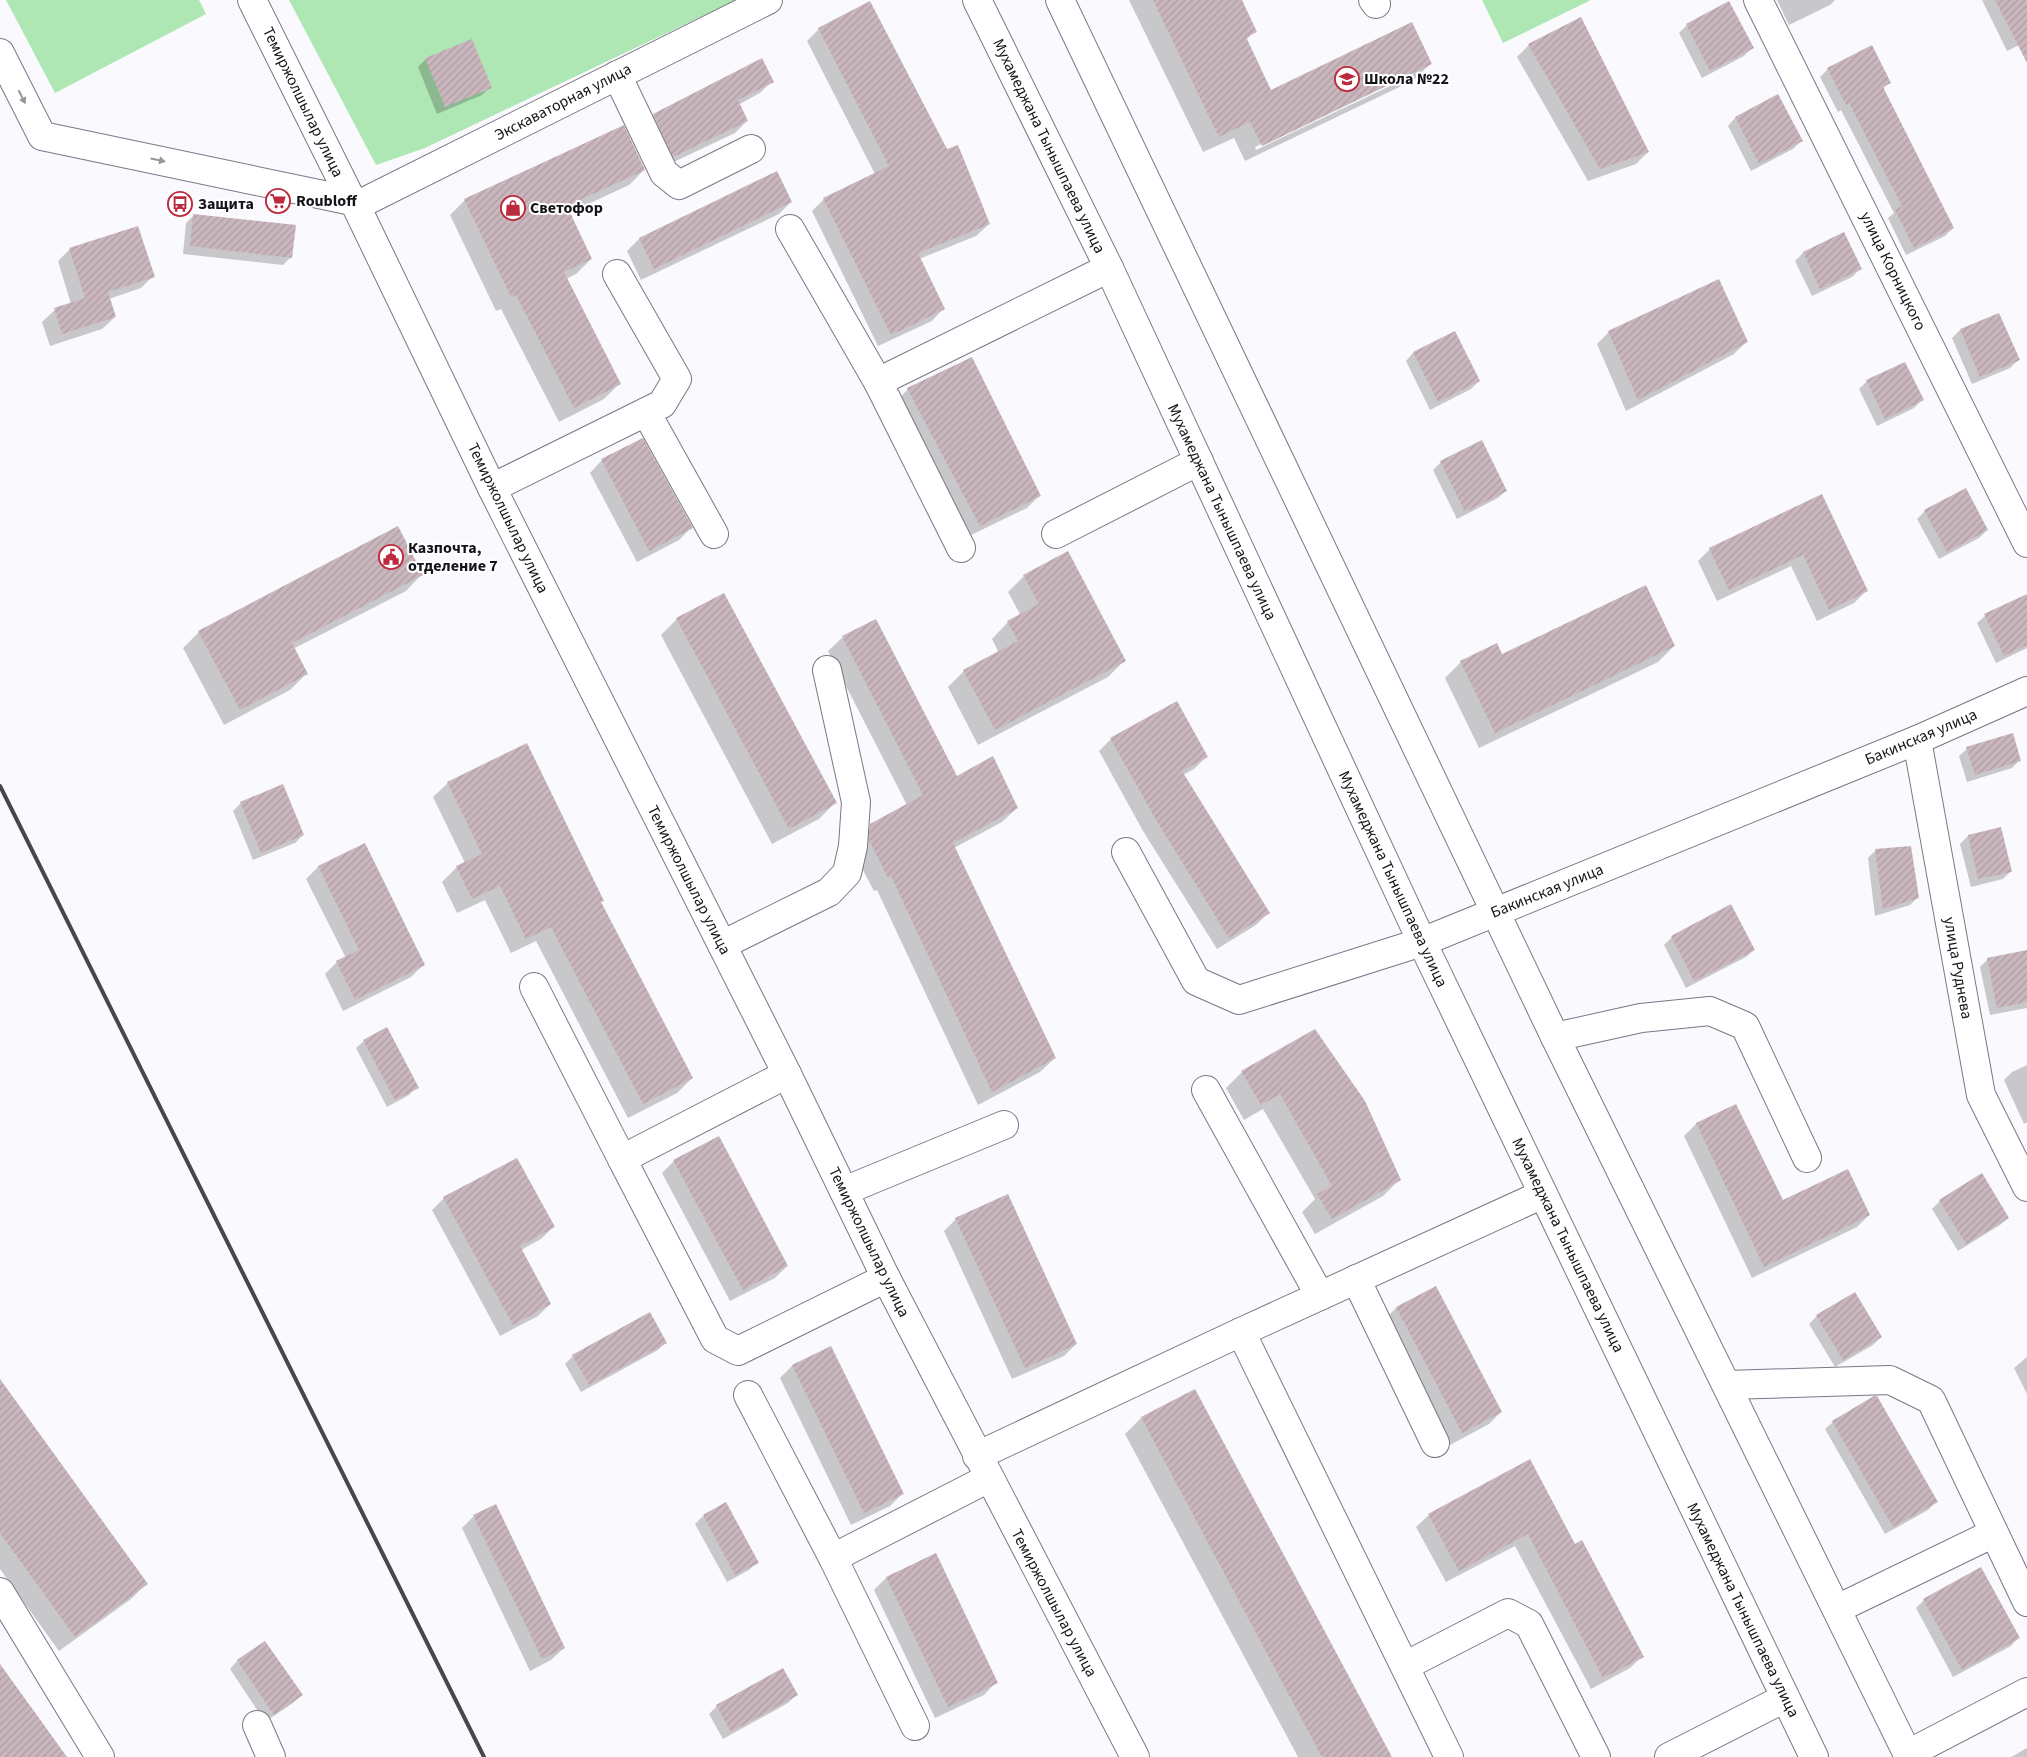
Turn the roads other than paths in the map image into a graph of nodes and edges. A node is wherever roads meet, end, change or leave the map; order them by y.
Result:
1 (252, 0) edge
2 (768, 0) edge
3 (977, 0) edge
4 (1060, 0) edge
5 (1758, 0) edge
6 (0, 53) edge
7 (617, 75) junction
8 (751, 149) dead end
9 (355, 203) junction
10 (790, 229) dead end
11 (1109, 268) junction
12 (618, 274) dead end
13 (878, 382) junction
14 (646, 412) junction
15 (1199, 461) junction
16 (492, 488) junction
17 (714, 534) dead end
18 (1056, 534) dead end
19 (2027, 543) edge
20 (961, 548) dead end
21 (827, 670) dead end
22 (2027, 691) edge
23 (1917, 740) junction
24 (1126, 852) dead end
25 (1495, 912) junction
26 (1422, 942) junction
27 (722, 945) junction
28 (534, 987) dead end
29 (1554, 1037) junction
30 (787, 1074) junction
31 (1206, 1090) dead end
32 (1004, 1125) dead end
33 (1806, 1158) dead end
34 (622, 1159) junction
35 (2027, 1187) edge
36 (844, 1191) junction
37 (1543, 1194) junction
38 (886, 1278) junction
39 (1356, 1279) junction
40 (1320, 1296) junction
41 (1241, 1332) junction
42 (1727, 1385) junction
43 (748, 1395) dead end
44 (1435, 1443) dead end
45 (983, 1467) junction
46 (1994, 1533) junction
47 (833, 1558) junction
48 (0, 1592) edge
49 (2027, 1602) edge
50 (1837, 1609) junction
51 (1405, 1666) junction
52 (2027, 1692) edge
53 (1785, 1698) junction
54 (257, 1725) dead end
55 (915, 1726) dead end
56 (1908, 1755) edge
57 (100, 1757) edge
58 (270, 1757) edge
59 (1135, 1757) edge
60 (1449, 1757) edge
61 (1596, 1757) edge
62 (1668, 1757) edge
63 (1814, 1757) edge

1 - 9 street, Темиржолшылар улица
2 - 7 street, Экскаваторная улица
3 - 11 street, Мухамеджана Тынышпаева улица
4 - 25 street
5 - 19 street, улица Корницкого
6 -> 9 street
7 - 8 street
7 - 9 street, Экскаваторная улица
9 - 16 street, Темиржолшылар улица
10 - 13 street
11 - 13 street
11 - 15 street, Мухамеджана Тынышпаева улица
12 - 14 street
13 - 20 street
14 - 16 street
14 - 17 street
15 - 18 street
15 - 26 street, Мухамеджана Тынышпаева улица
16 - 27 street, Темиржолшылар улица
21 - 27 street
22 - 23 street, Бакинская улица
23 - 25 street, Бакинская улица
23 - 35 street, улица Руднева
24 - 26 street, Бакинская улица
25 - 26 street, Бакинская улица
25 - 29 street
26 - 37 street, Мухамеджана Тынышпаева улица
27 - 30 street, Темиржолшылар улица
28 - 34 street
29 - 33 street
29 - 42 street
30 - 34 street
30 - 36 street, Темиржолшылар улица
31 - 40 street
32 - 36 street
34 - 38 street
36 - 38 street, Темиржолшылар улица
37 - 39 street
37 - 53 street, Мухамеджана Тынышпаева улица
38 - 45 street, Темиржолшылар улица
39 - 40 street
39 - 44 street
40 - 41 street
41 - 45 street
41 - 51 street
42 - 46 street
42 - 50 street
43 - 47 street
45 - 47 street
45 - 59 street, Темиржолшылар улица
46 - 49 street
46 - 50 street
47 - 55 street
48 - 57 street
50 - 56 street
51 - 60 street
51 - 61 street
52 - 56 street
53 - 62 street
53 - 63 street, Мухамеджана Тынышпаева улица
54 - 58 street

